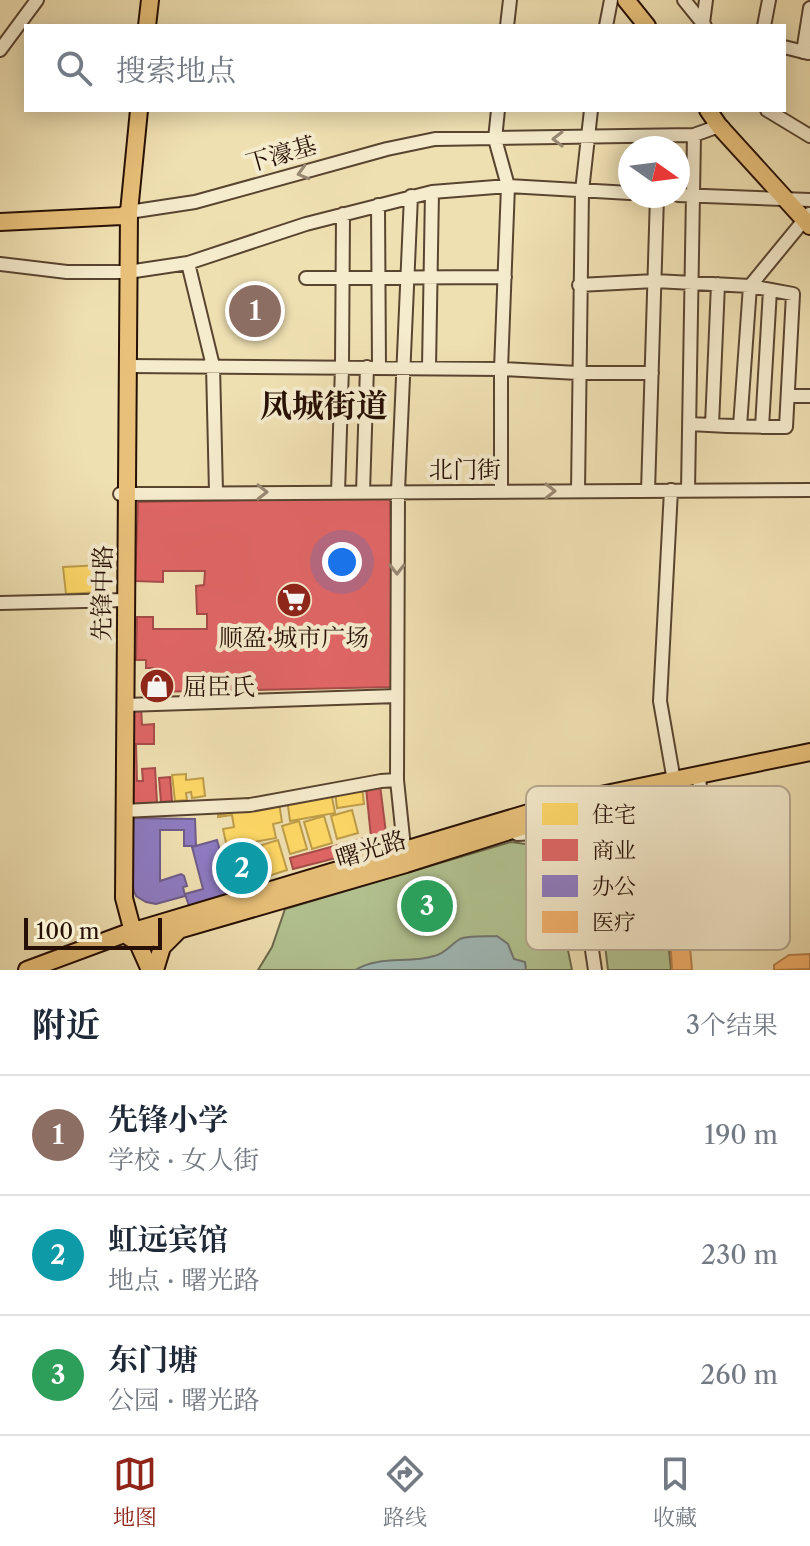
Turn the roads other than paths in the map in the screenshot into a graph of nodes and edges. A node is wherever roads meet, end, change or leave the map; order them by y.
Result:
1 (37, 0) edge
2 (143, 0) edge
3 (150, 0) edge
4 (510, 0) edge
5 (611, 0) edge
6 (626, 0) edge
7 (635, 0) edge
8 (684, 0) edge
9 (706, 0) edge
10 (769, 0) edge
11 (810, 8) edge
12 (141, 24) edge
13 (147, 24) edge
14 (507, 24) edge
15 (606, 24) edge
16 (645, 24) edge
17 (653, 24) edge
18 (704, 24) edge
19 (764, 24) edge
20 (786, 48) edge
21 (0, 50) edge
22 (806, 53) edge
23 (136, 112) edge
24 (498, 112) edge
25 (591, 112) edge
26 (770, 112) edge
27 (722, 122) edge
28 (694, 135) junction
29 (810, 136) edge
30 (495, 139) junction
31 (586, 139) junction
32 (508, 186) junction
33 (582, 191) junction
34 (432, 192) junction
35 (618, 192) edge
36 (690, 195) edge
37 (695, 195) junction
38 (411, 196) junction
39 (378, 205) junction
40 (803, 207) edge
41 (657, 208) edge
42 (124, 213) junction
43 (343, 214) junction
44 (0, 220) edge
45 (188, 263) junction
46 (0, 264) edge
47 (125, 272) junction
48 (407, 277) junction
49 (431, 277) junction
50 (505, 277) junction
51 (306, 278) dead end
52 (343, 278) junction
53 (379, 278) junction
54 (655, 281) junction
55 (693, 283) junction
56 (718, 284) junction
57 (579, 285) junction
58 (750, 286) junction
59 (770, 290) junction
60 (128, 366) junction
61 (213, 366) junction
62 (342, 367) junction
63 (373, 368) junction
64 (403, 368) junction
65 (429, 368) junction
66 (501, 369) junction
67 (578, 373) junction
68 (652, 373) junction
69 (788, 396) junction
70 (810, 396) edge
71 (690, 424) junction
72 (712, 425) junction
73 (740, 426) junction
74 (762, 427) junction
75 (671, 490) junction
76 (688, 490) junction
77 (810, 490) edge
78 (398, 491) junction
79 (501, 491) junction
80 (578, 491) junction
81 (648, 491) junction
82 (216, 492) junction
83 (338, 492) junction
84 (363, 492) junction
85 (124, 494) junction
86 (122, 600) junction
87 (0, 603) edge
88 (397, 696) junction
89 (125, 705) junction
90 (810, 752) edge
91 (699, 776) junction
92 (397, 780) junction
93 (674, 781) junction
94 (651, 786) edge
95 (700, 786) edge
96 (123, 811) junction
97 (526, 820) edge
98 (526, 822) edge
99 (526, 834) edge
100 (490, 836) junction
101 (405, 857) junction
102 (179, 930) junction
103 (131, 936) junction
104 (585, 950) edge
105 (591, 950) edge
106 (27, 970) edge
107 (139, 970) edge
108 (152, 970) edge
109 (587, 970) edge
110 (595, 970) edge

1 - 21 street
2 - 12 main road
3 - 13 main road
4 - 14 street
5 - 15 street
6 - 16 main road
7 - 17 main road
8 - 18 street
9 - 18 street
10 - 19 street
11 - 22 street
20 - 22 street
23 - 42 main road, 先锋中路
24 - 30 street
25 - 31 street
26 - 29 street
27 - 28 street, 下濠基
27 - 40 main road
28 - 31 street, 下濠基
28 - 37 street
31 -> 30 street, 下濠基
30 - 32 street
30 -> 42 street, 下濠基
31 - 33 street
32 - 33 street
32 - 34 street
32 - 50 street
33 - 35 street
33 - 57 street
34 - 38 street
34 - 49 street
36 - 37 street
37 - 40 street
37 - 55 street
38 - 39 street
38 - 48 street
39 - 43 street
39 - 53 street
40 - 58 street
41 - 54 street
42 - 44 main road, 下濠基
42 - 47 main road, 先锋中路
43 - 45 street
43 - 52 street
45 - 47 street
45 - 61 street
46 - 47 street
47 - 60 main road, 先锋中路
47 - 85 main road, 先锋中路
48 - 49 street
48 - 53 street
48 - 64 street
49 - 50 street
49 - 65 street
50 - 66 street
51 - 52 street
52 - 53 street
52 - 62 street
53 - 63 street
54 - 55 street
54 - 57 street
54 - 68 street
55 - 56 street
55 - 71 street
56 - 58 street
56 - 72 street
57 - 67 street
58 - 59 street
58 - 73 street
59 - 69 street
59 - 74 street
60 - 61 street
60 - 85 main road, 先锋中路
61 - 62 street
61 - 82 street
62 - 63 street
62 - 83 street
63 - 64 street
63 - 84 street
64 - 65 street
64 - 78 street
65 - 66 street
66 - 67 street
66 - 79 street
67 - 68 street
67 - 80 street
68 - 81 street
69 - 70 street
69 - 74 street
71 - 72 street
71 - 76 street
72 - 73 street
73 - 74 street
75 - 76 street, 北门街
75 - 81 street, 北门街
75 - 93 street
76 - 77 street, 北门街
78 - 79 street, 北门街
78 - 84 street, 北门街
78 -> 88 street
79 -> 80 street, 北门街
80 - 81 street, 北门街
82 -> 83 street, 北门街
82 - 85 street, 北门街
83 - 84 street, 北门街
85 - 86 main road, 先锋中路
86 - 87 street
86 - 89 main road, 先锋中路
86 - 103 main road, 先锋中路
88 - 89 street
88 - 92 street
89 - 96 main road, 先锋中路
90 - 91 main road, 曙光路
91 - 93 main road, 曙光路
91 - 95 street
92 - 96 street
92 - 101 street
93 - 94 main road, 曙光路
96 - 103 main road, 先锋中路
97 - 101 main road, 曙光路
98 - 100 main road, 曙光路
99 - 100 street
100 - 101 main road, 曙光路
101 - 102 main road, 曙光路
101 - 103 main road, 曙光路
102 - 103 main road, 曙光路
102 - 108 main road
103 - 106 main road, 曙光路
103 - 107 main road
103 - 108 main road, 先锋中路
104 - 109 street
105 - 110 street

